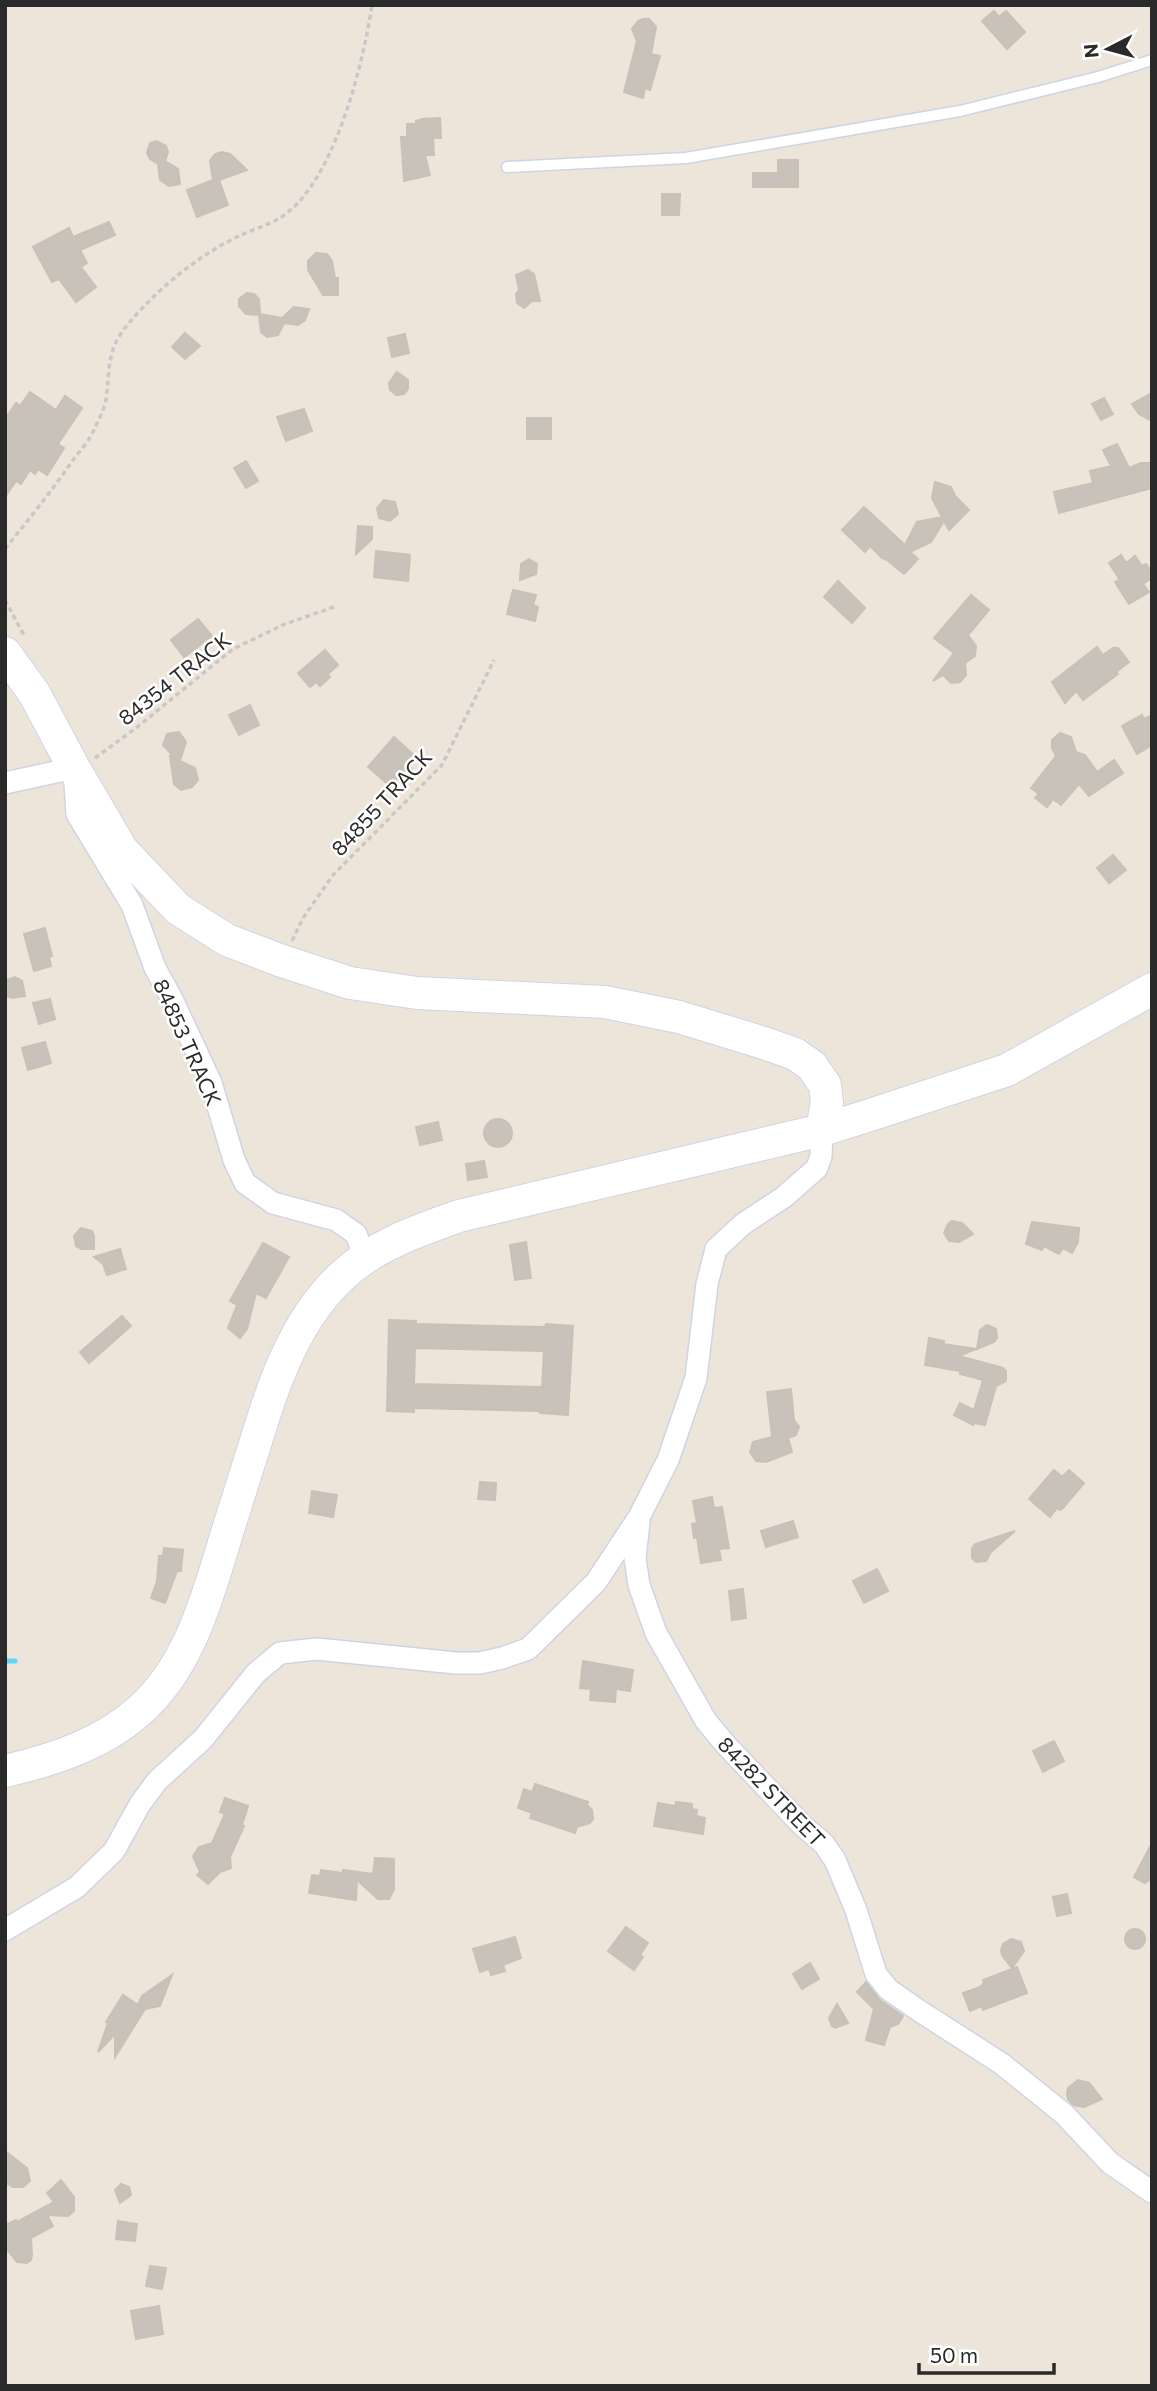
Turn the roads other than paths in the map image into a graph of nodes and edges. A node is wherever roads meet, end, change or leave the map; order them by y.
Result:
1 (1152, 60) edge
2 (507, 167) dead end
3 (5, 653) edge
4 (74, 768) junction
5 (5, 783) edge
6 (1152, 989) edge
7 (825, 1085) junction
8 (867, 1116) junction
9 (822, 1130) junction
10 (365, 1258) junction
11 (639, 1517) junction
12 (5, 1771) edge
13 (5, 1930) edge
14 (1152, 2192) edge

1 - 2 lane
3 - 4 street
4 - 5 street
4 - 7 street
4 - 10 street, 84853 TRACK
6 - 8 street
7 - 8 street
7 - 9 street
8 - 9 street
9 - 10 street
9 - 11 street
10 - 12 street
11 - 13 street
11 - 14 street, 84282 STREET

